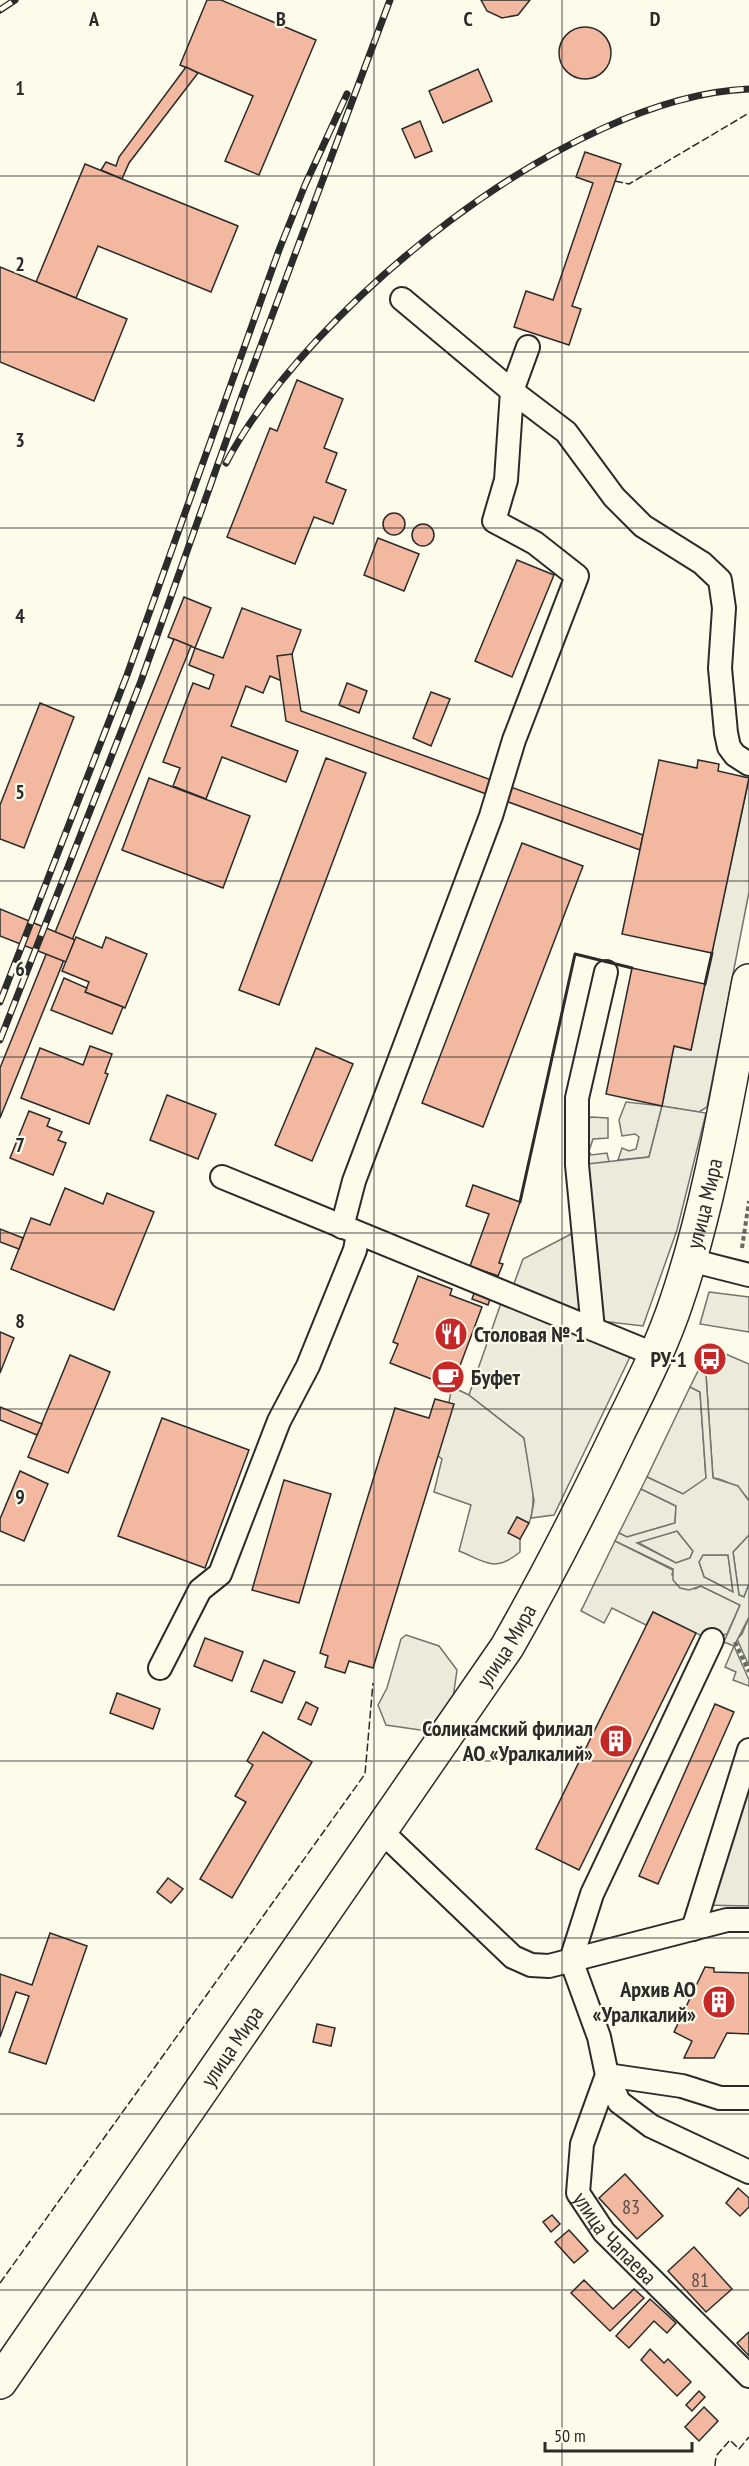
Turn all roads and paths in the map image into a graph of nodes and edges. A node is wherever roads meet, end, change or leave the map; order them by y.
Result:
1 (402, 299) dead end
2 (528, 347) dead end
3 (512, 391) junction
4 (749, 764) edge
5 (606, 972) dead end
6 (749, 981) edge
7 (222, 1177) dead end
8 (749, 1204) edge
9 (350, 1230) junction
10 (742, 1248) dead end
11 (690, 1260) junction
12 (749, 1275) edge
13 (593, 1329) junction
14 (656, 1355) junction
15 (712, 1640) dead end
16 (735, 1642) dead end
17 (160, 1668) dead end
18 (749, 1672) edge
19 (749, 1749) edge
20 (380, 1830) junction
21 (749, 1920) edge
22 (693, 1929) junction
23 (571, 1960) junction
24 (607, 2075) junction
25 (749, 2098) edge
26 (749, 2172) edge
27 (749, 2376) edge
28 (0, 2382) edge

1 - 3 street
2 - 3 street
3 - 4 street
3 - 9 street
5 - 13 street
6 - 11 highway, улица Мира
7 - 9 street
8 - 10 path
9 - 13 street
9 - 17 street
11 - 12 street
11 - 14 highway, улица Мира
13 - 14 street
14 - 20 highway, улица Мира
15 - 23 street
16 - 18 path
19 - 22 street
20 - 23 street
20 - 28 highway, улица Мира
21 - 22 street
22 - 23 street
23 - 24 street
24 - 25 street
24 - 26 street
24 - 27 street, улица Чапаева

